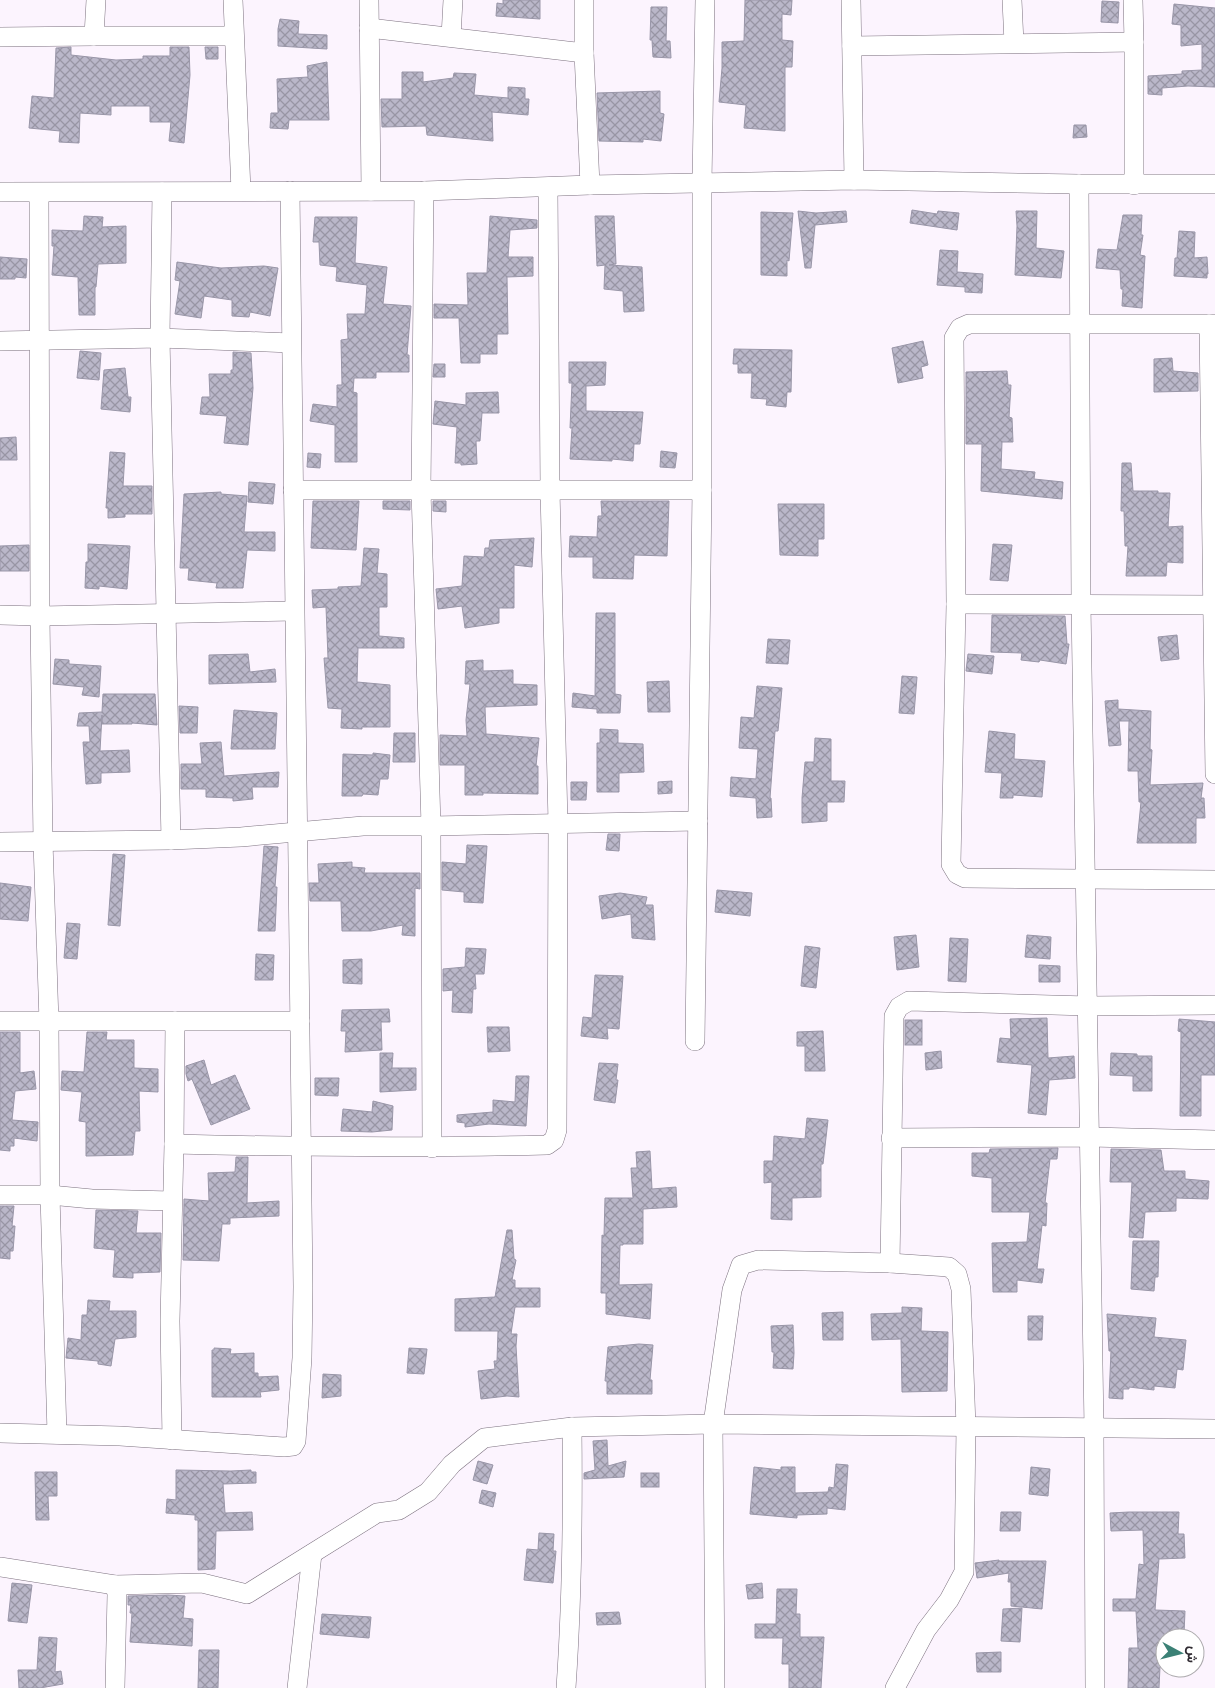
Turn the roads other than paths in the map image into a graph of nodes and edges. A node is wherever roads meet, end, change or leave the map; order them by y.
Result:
1 (96, 0) edge
2 (232, 0) edge
3 (369, 0) edge
4 (452, 0) edge
5 (584, 0) edge
6 (705, 0) edge
7 (851, 0) edge
8 (1012, 0) edge
9 (1133, 0) edge
10 (369, 28) junction
11 (94, 36) junction
12 (233, 36) junction
13 (0, 37) edge
14 (451, 37) junction
15 (1134, 42) junction
16 (1014, 43) junction
17 (852, 46) junction
18 (584, 53) junction
19 (854, 180) junction
20 (702, 182) junction
21 (1079, 184) junction
22 (1134, 184) junction
23 (1215, 184) edge
24 (590, 185) junction
25 (548, 187) junction
26 (240, 191) junction
27 (290, 191) junction
28 (371, 191) junction
29 (424, 191) junction
30 (0, 192) edge
31 (162, 192) junction
32 (39, 193) junction
33 (1212, 324) edge
34 (1078, 325) junction
35 (160, 338) junction
36 (40, 340) junction
37 (0, 341) edge
38 (291, 343) junction
39 (1213, 477) edge
40 (293, 490) junction
41 (421, 490) junction
42 (550, 490) junction
43 (702, 490) junction
44 (956, 604) junction
45 (1081, 604) junction
46 (1214, 605) edge
47 (294, 611) junction
48 (165, 612) junction
49 (0, 615) edge
50 (40, 616) junction
51 (1215, 730) edge
52 (1215, 774) edge
53 (698, 820) junction
54 (558, 824) junction
55 (431, 826) junction
56 (298, 831) junction
57 (171, 840) junction
58 (0, 842) edge
59 (43, 842) junction
60 (1085, 879) junction
61 (1215, 880) edge
62 (1088, 1006) junction
63 (1215, 1006) edge
64 (175, 1020) junction
65 (0, 1021) edge
66 (300, 1021) junction
67 (49, 1022) junction
68 (695, 1041) dead end
69 (1090, 1137) junction
70 (891, 1138) junction
71 (1215, 1140) edge
72 (174, 1144) junction
73 (301, 1148) junction
74 (432, 1148) junction
75 (0, 1195) edge
76 (50, 1195) junction
77 (172, 1201) junction
78 (890, 1263) junction
79 (713, 1424) junction
80 (572, 1427) junction
81 (966, 1427) junction
82 (1094, 1428) junction
83 (1215, 1429) edge
84 (0, 1433) edge
85 (56, 1434) junction
86 (172, 1440) junction
87 (312, 1554) junction
88 (0, 1567) edge
89 (115, 1585) junction
90 (115, 1688) edge
91 (297, 1688) edge
92 (566, 1688) edge
93 (715, 1688) edge
94 (895, 1688) edge
95 (1095, 1688) edge

1 - 11 street
2 - 12 street
3 - 10 street
4 - 14 street
5 - 18 street
6 - 20 street
7 - 17 street
8 - 16 street
9 - 15 street
10 - 14 street
10 - 28 street
11 - 12 street
11 - 13 street
12 - 26 street
14 - 18 street
15 - 16 street
15 - 22 street
16 - 17 street
17 - 19 street
18 - 24 street
19 - 20 street
19 - 21 street
20 - 24 street
20 - 43 street
21 - 22 street
21 - 34 street
22 - 23 street
24 - 25 street
25 - 29 street
25 - 42 street
26 - 27 street
26 - 31 street
27 - 28 street
27 - 38 street
28 - 29 street
29 - 41 street
30 - 32 street
31 - 32 street
31 - 35 street
32 - 36 street
33 - 34 street
33 - 39 street
34 - 44 street
34 - 45 street
35 - 36 street
35 - 38 street
35 - 48 street
36 - 37 street
36 - 50 street
38 - 40 street
39 - 46 street
40 - 41 street
40 - 47 street
41 - 42 street
41 - 55 street
42 - 43 street
42 - 54 street
43 - 53 street
44 - 45 street
44 - 60 street
45 - 46 street
45 - 60 street
46 - 51 street
47 - 48 street
47 - 56 street
48 - 50 street
48 - 57 street
49 - 50 street
50 - 59 street
51 - 52 street
53 - 54 street
53 - 68 street
54 - 55 street
54 - 74 street
55 - 56 street
55 - 74 street
56 - 57 street
56 - 66 street
57 - 59 street
58 - 59 street
59 - 67 street
60 - 61 street
60 - 62 street
62 - 63 street
62 - 69 street
62 - 70 street
64 - 66 street
64 - 67 street
64 - 72 street
65 - 67 street
66 - 73 street
67 - 76 street
69 - 70 street
69 - 71 street
69 - 82 street
70 - 78 street
72 - 73 street
72 - 77 street
73 - 74 street
73 - 86 street
75 - 76 street
76 - 77 street
76 - 85 street
77 - 86 street
78 - 79 street
78 - 81 street
79 - 80 street
79 - 81 street
79 - 93 street
80 - 87 street
80 - 92 street
81 - 82 street
81 - 94 street
82 - 83 street
82 - 95 street
84 - 85 street
85 - 86 street
87 - 89 street
87 - 91 street
88 - 89 street
89 - 90 street

